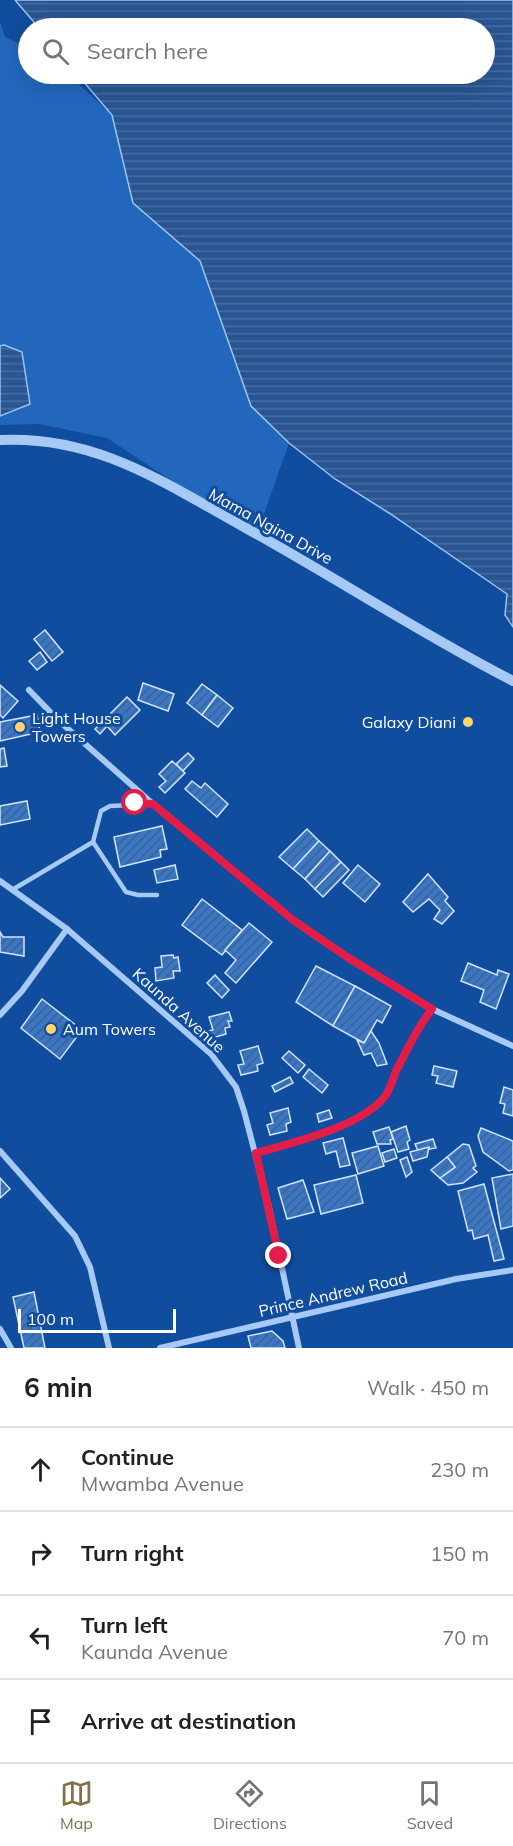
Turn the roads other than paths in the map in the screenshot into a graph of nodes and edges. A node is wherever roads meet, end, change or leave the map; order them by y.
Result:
1 (0, 440) edge
2 (513, 681) edge
3 (29, 690) dead end
4 (153, 804) junction
5 (93, 842) junction
6 (0, 882) edge
7 (12, 890) junction
8 (158, 895) dead end
9 (67, 930) junction
10 (432, 1009) junction
11 (0, 1015) edge
12 (513, 1046) edge
13 (0, 1151) edge
14 (256, 1153) junction
15 (513, 1270) edge
16 (294, 1317) junction
17 (0, 1329) edge
18 (11, 1348) edge
19 (110, 1348) edge
20 (160, 1348) edge
21 (299, 1348) edge

1 - 2 street, Mama Ngina Drive
3 - 4 street
4 - 5 lane
4 - 10 street
5 - 7 lane
5 - 8 lane
6 - 7 street, Kaunda Avenue
7 - 9 street, Kaunda Avenue
9 - 11 street
9 - 14 street, Kaunda Avenue
10 - 12 street
10 - 14 street
13 - 19 street
14 - 16 street, Kaunda Avenue
15 - 16 street, Prince Andrew Road
16 - 20 street, Prince Andrew Road
16 - 21 street, Kaunda Avenue
17 - 18 street

